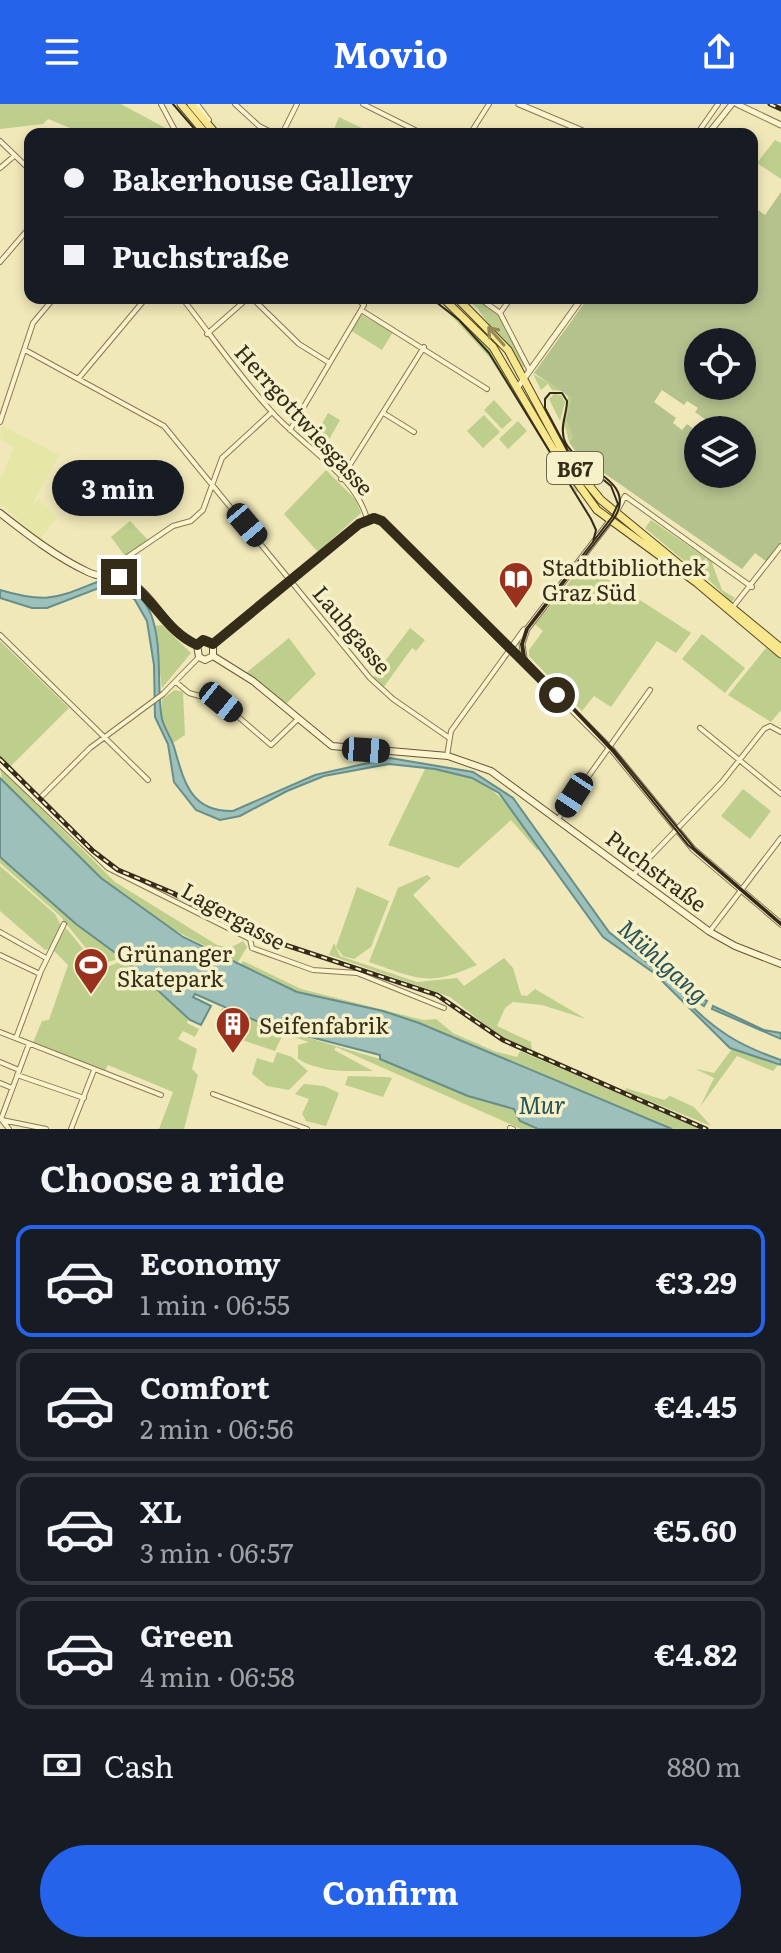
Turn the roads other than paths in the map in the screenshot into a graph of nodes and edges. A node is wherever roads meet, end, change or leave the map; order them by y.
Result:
1 (161, 104) edge
2 (181, 104) edge
3 (191, 104) edge
4 (197, 104) edge
5 (235, 104) edge
6 (297, 104) edge
7 (363, 104) edge
8 (489, 104) edge
9 (519, 104) edge
10 (718, 104) edge
11 (735, 104) edge
12 (372, 106) edge
13 (781, 125) edge
14 (174, 128) edge
15 (201, 128) edge
16 (213, 128) edge
17 (215, 128) edge
18 (263, 128) edge
19 (285, 128) edge
20 (412, 128) edge
21 (474, 128) edge
22 (576, 128) edge
23 (701, 128) edge
24 (713, 128) edge
25 (0, 141) edge
26 (14, 156) junction
27 (24, 165) edge
28 (0, 168) edge
29 (24, 234) edge
30 (0, 262) edge
31 (49, 304) edge
32 (141, 304) edge
33 (186, 304) edge
34 (243, 304) edge
35 (256, 304) edge
36 (360, 304) edge
37 (449, 304) edge
38 (463, 304) edge
39 (487, 304) edge
40 (507, 304) edge
41 (578, 304) edge
42 (362, 307) junction
43 (500, 313) junction
44 (207, 334) junction
45 (424, 347) junction
46 (25, 350) junction
47 (328, 362) junction
48 (530, 371) junction
49 (78, 379) junction
50 (525, 380) junction
51 (518, 387) junction
52 (487, 389) dead end
53 (272, 412) junction
54 (385, 414) junction
55 (0, 422) edge
56 (290, 430) junction
57 (414, 432) dead end
58 (341, 479) junction
59 (212, 487) junction
60 (0, 513) edge
61 (613, 518) junction
62 (367, 519) junction
63 (781, 546) edge
64 (111, 575) junction
65 (292, 579) junction
66 (752, 587) junction
67 (731, 608) junction
68 (533, 621) junction
69 (0, 635) edge
70 (213, 644) junction
71 (197, 645) junction
72 (511, 648) junction
73 (781, 648) edge
74 (522, 649) junction
75 (781, 654) edge
76 (213, 656) junction
77 (199, 657) junction
78 (527, 664) junction
79 (176, 682) junction
80 (650, 690) dead end
81 (299, 719) junction
82 (700, 728) dead end
83 (781, 732) edge
84 (103, 737) junction
85 (448, 737) junction
86 (609, 747) junction
87 (447, 756) junction
88 (739, 760) junction
89 (0, 765) edge
90 (148, 780) dead end
91 (781, 794) edge
92 (37, 801) junction
93 (558, 819) junction
94 (675, 828) junction
95 (781, 838) edge
96 (633, 875) junction
97 (740, 889) junction
98 (64, 924) dead end
99 (781, 924) edge
100 (0, 932) edge
101 (710, 932) junction
102 (0, 955) edge
103 (46, 958) junction
104 (781, 964) edge
105 (40, 974) junction
106 (444, 1008) dead end
107 (0, 1032) edge
108 (16, 1038) junction
109 (29, 1044) junction
110 (0, 1062) edge
111 (94, 1070) junction
112 (18, 1072) junction
113 (0, 1083) edge
114 (12, 1088) junction
115 (213, 1094) dead end
116 (161, 1095) dead end
117 (84, 1098) junction
118 (0, 1119) edge
119 (9, 1129) edge
120 (46, 1129) edge
121 (71, 1129) edge
122 (307, 1129) edge

1 - 14 street
2 - 15 main road
3 - 16 main road
4 - 17 street
5 - 18 street
6 - 19 street
7 - 12 street
8 - 21 street
9 - 22 street
10 - 23 street
11 - 13 street
11 - 24 street
12 - 20 street
25 - 26 street
26 - 27 street
26 - 28 street
29 - 30 street
31 - 46 street
32 - 49 street
33 - 44 street, Herrgottwiesgasse
34 - 44 street
35 - 47 street
36 - 42 street
37 - 51 main road, B67
50 -> 38 main road, B67
39 - 43 street
40 - 43 street
41 - 48 street
42 - 45 street
42 - 47 street
43 - 48 street
44 - 53 street, Herrgottwiesgasse
45 - 52 street
45 - 54 street
46 - 49 street, Laubgasse
46 - 55 street
47 - 56 street
48 - 50 street
49 - 59 street, Laubgasse
50 - 51 street
50 - 61 main road, B67
51 - 61 main road, B67
53 - 56 street, Herrgottwiesgasse
53 - 59 street
54 - 57 street
54 - 58 street
56 - 58 street, Herrgottwiesgasse
58 - 62 street, Herrgottwiesgasse
59 - 64 street
59 - 65 street, Laubgasse
60 - 64 main road
61 - 66 street
61 - 67 main road, B67
61 - 68 street
61 - 75 main road, B67
62 - 65 street
62 - 72 street, Herrgottwiesgasse
63 - 66 street
64 - 71 main road
65 - 70 street
65 - 85 street, Laubgasse
66 - 67 street
67 - 73 main road, B67
68 - 72 street
68 - 74 street
69 - 84 street
70 - 71 main road
70 - 76 main road
71 - 77 main road
72 - 74 street
72 - 78 street, Herrgottwiesgasse
72 - 85 street
74 - 78 street
76 - 77 main road
76 - 81 main road, Puchstraße
77 - 79 street
78 - 86 street, Herrgottwiesgasse
79 - 81 street
79 - 84 street
80 - 86 street
81 - 87 main road, Puchstraße
82 - 88 street
83 - 88 street
84 - 90 street
84 - 92 street
85 - 87 street
86 - 93 street
86 - 94 street, Herrgottwiesgasse
87 - 93 main road, Puchstraße
88 - 91 street
88 - 94 street
89 - 92 street, Lagergasse
92 - 106 street, Lagergasse
93 - 96 main road, Puchstraße
94 - 96 street
94 - 97 street, Herrgottwiesgasse
95 - 97 street
96 - 101 main road, Puchstraße
97 - 99 street, Herrgottwiesgasse
97 - 101 street
98 - 103 street
100 - 103 street
101 - 104 main road, Puchstraße
102 - 105 street
103 - 105 street
105 - 108 street
107 - 108 street
108 - 109 street
109 - 111 street
109 - 112 street
110 - 112 street
111 - 116 street
111 - 117 street
112 - 114 street
112 - 117 street
113 - 114 street
114 - 118 street
115 - 122 street
117 - 121 street
118 - 119 street
118 - 120 street

